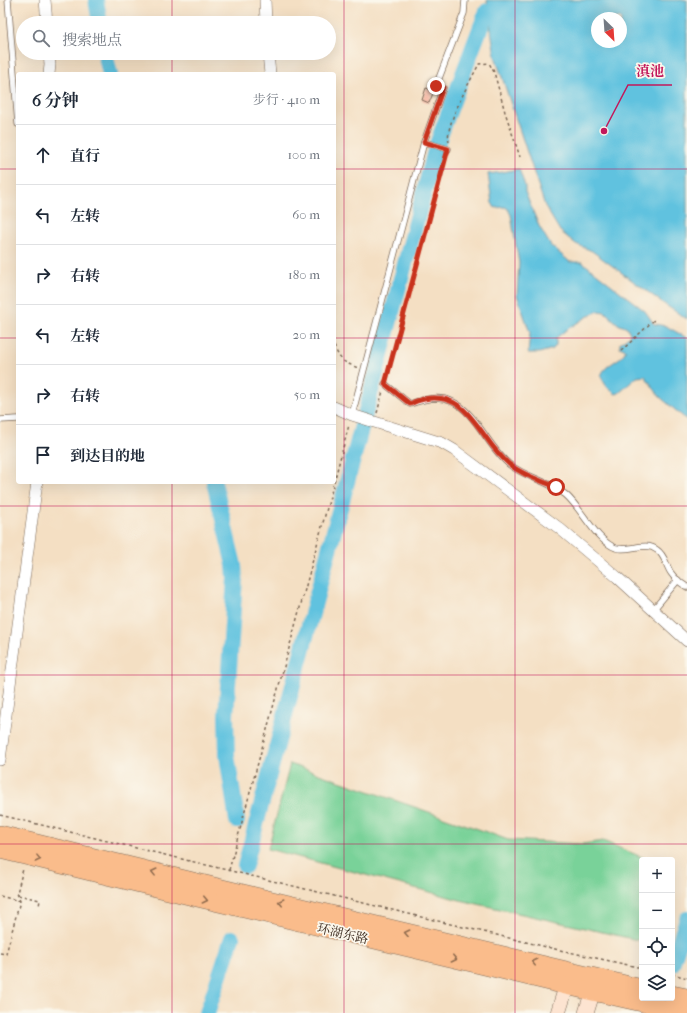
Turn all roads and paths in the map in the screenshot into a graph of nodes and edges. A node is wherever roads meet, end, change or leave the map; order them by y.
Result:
1 (8, 0) edge
2 (45, 0) edge
3 (265, 0) edge
4 (465, 0) edge
5 (46, 16) edge
6 (266, 16) edge
7 (50, 60) edge
8 (269, 60) edge
9 (49, 72) edge
10 (270, 72) edge
11 (16, 99) edge
12 (426, 142) junction
13 (448, 149) junction
14 (520, 157) dead end
15 (655, 319) dead end
16 (336, 351) edge
17 (621, 351) dead end
18 (364, 371) junction
19 (385, 384) junction
20 (336, 408) edge
21 (355, 416) junction
22 (16, 419) edge
23 (0, 420) edge
24 (373, 422) junction
25 (336, 476) edge
26 (39, 484) edge
27 (333, 484) edge
28 (678, 580) junction
29 (687, 587) edge
30 (653, 610) junction
31 (687, 641) edge
32 (0, 760) edge
33 (0, 814) edge
34 (0, 834) edge
35 (0, 850) edge
36 (26, 856) junction
37 (229, 870) junction
38 (18, 895) junction
39 (0, 896) edge
40 (20, 901) junction
41 (39, 906) dead end
42 (0, 953) edge
43 (639, 967) edge
44 (675, 975) edge
45 (687, 978) edge
46 (569, 979) junction
47 (595, 985) junction
48 (639, 988) edge
49 (675, 995) edge
50 (687, 997) edge
51 (558, 1013) edge
52 (586, 1013) edge
53 (687, 1013) edge

1 - 11 lane
2 - 5 street
3 - 6 street
4 - 12 lane
7 - 9 street
8 - 10 street
12 - 13 lane
12 - 18 lane
13 - 14 path
13 - 19 path
15 - 17 path
16 - 18 path
18 - 21 lane
19 - 24 path
19 - 28 lane
20 - 21 street
21 - 24 street
21 - 25 path
22 - 23 lane
24 - 30 street
26 - 32 street
27 - 37 path
28 - 29 lane
28 - 30 lane
30 - 31 street
33 - 37 path
46 -> 34 main road, 环湖东路
35 - 36 main road, 环湖东路
36 - 38 path
36 -> 46 main road, 环湖东路
37 - 43 path
38 - 40 path
38 - 41 path
39 - 40 path
40 - 42 path
44 - 45 path
46 - 47 main road, 环湖东路
46 - 51 main road
47 - 48 main road, 环湖东路
47 - 52 main road
47 - 53 main road, 环湖东路
49 - 50 main road

